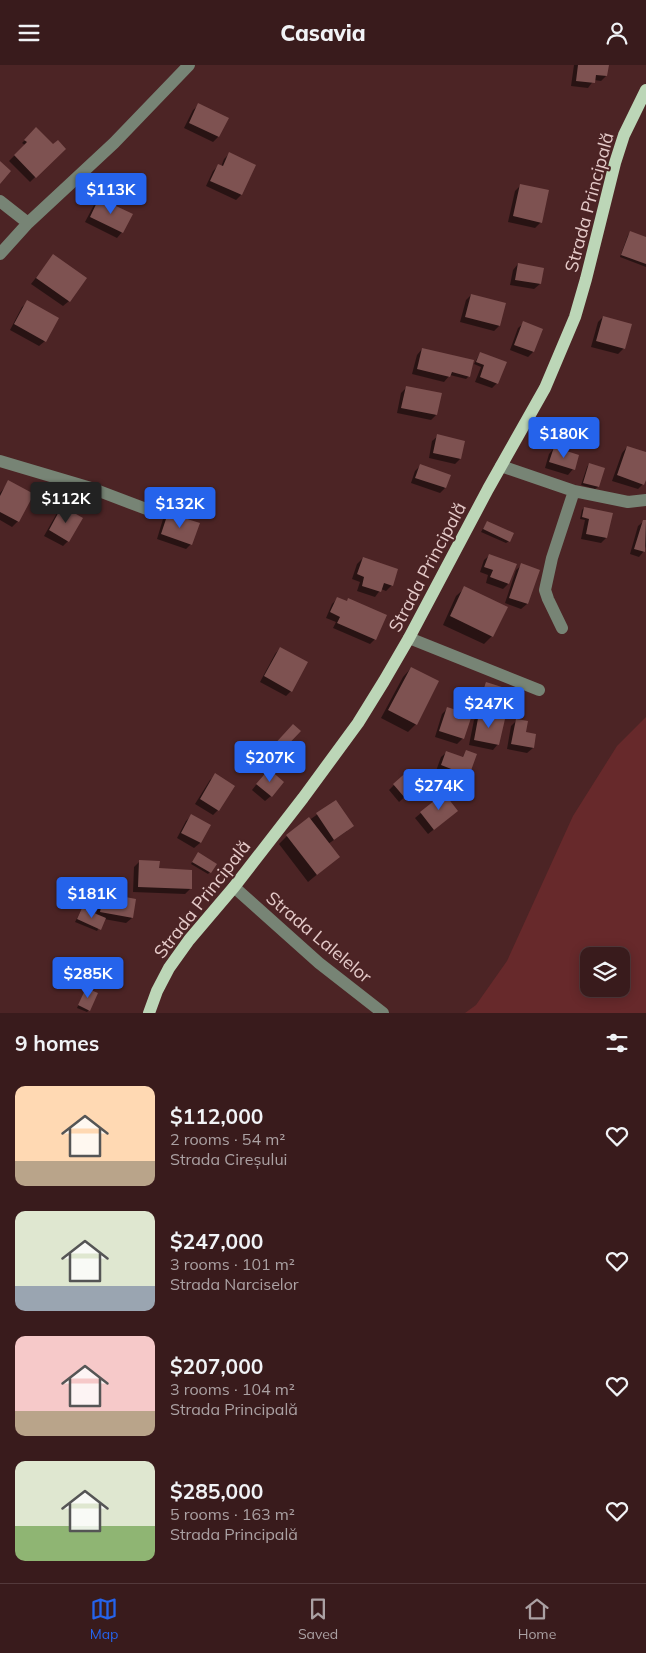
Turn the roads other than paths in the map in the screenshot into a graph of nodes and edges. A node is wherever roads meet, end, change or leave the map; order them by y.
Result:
1 (189, 65) edge
2 (646, 90) edge
3 (0, 201) edge
4 (28, 223) junction
5 (0, 255) edge
6 (0, 461) edge
7 (501, 466) junction
8 (574, 491) junction
9 (646, 501) edge
10 (149, 510) dead end
11 (562, 628) dead end
12 (409, 638) junction
13 (539, 690) dead end
14 (234, 887) junction
15 (149, 1013) edge
16 (383, 1013) edge

1 - 4 street
2 - 7 main road, Strada Principală
3 - 4 street
4 - 5 street
6 - 10 street
7 - 8 street
7 - 12 main road, Strada Principală
8 - 9 street
8 - 11 street
12 - 13 street
12 - 14 main road, Strada Principală
14 - 15 main road, Strada Principală
14 - 16 street, Strada Lalelelor

